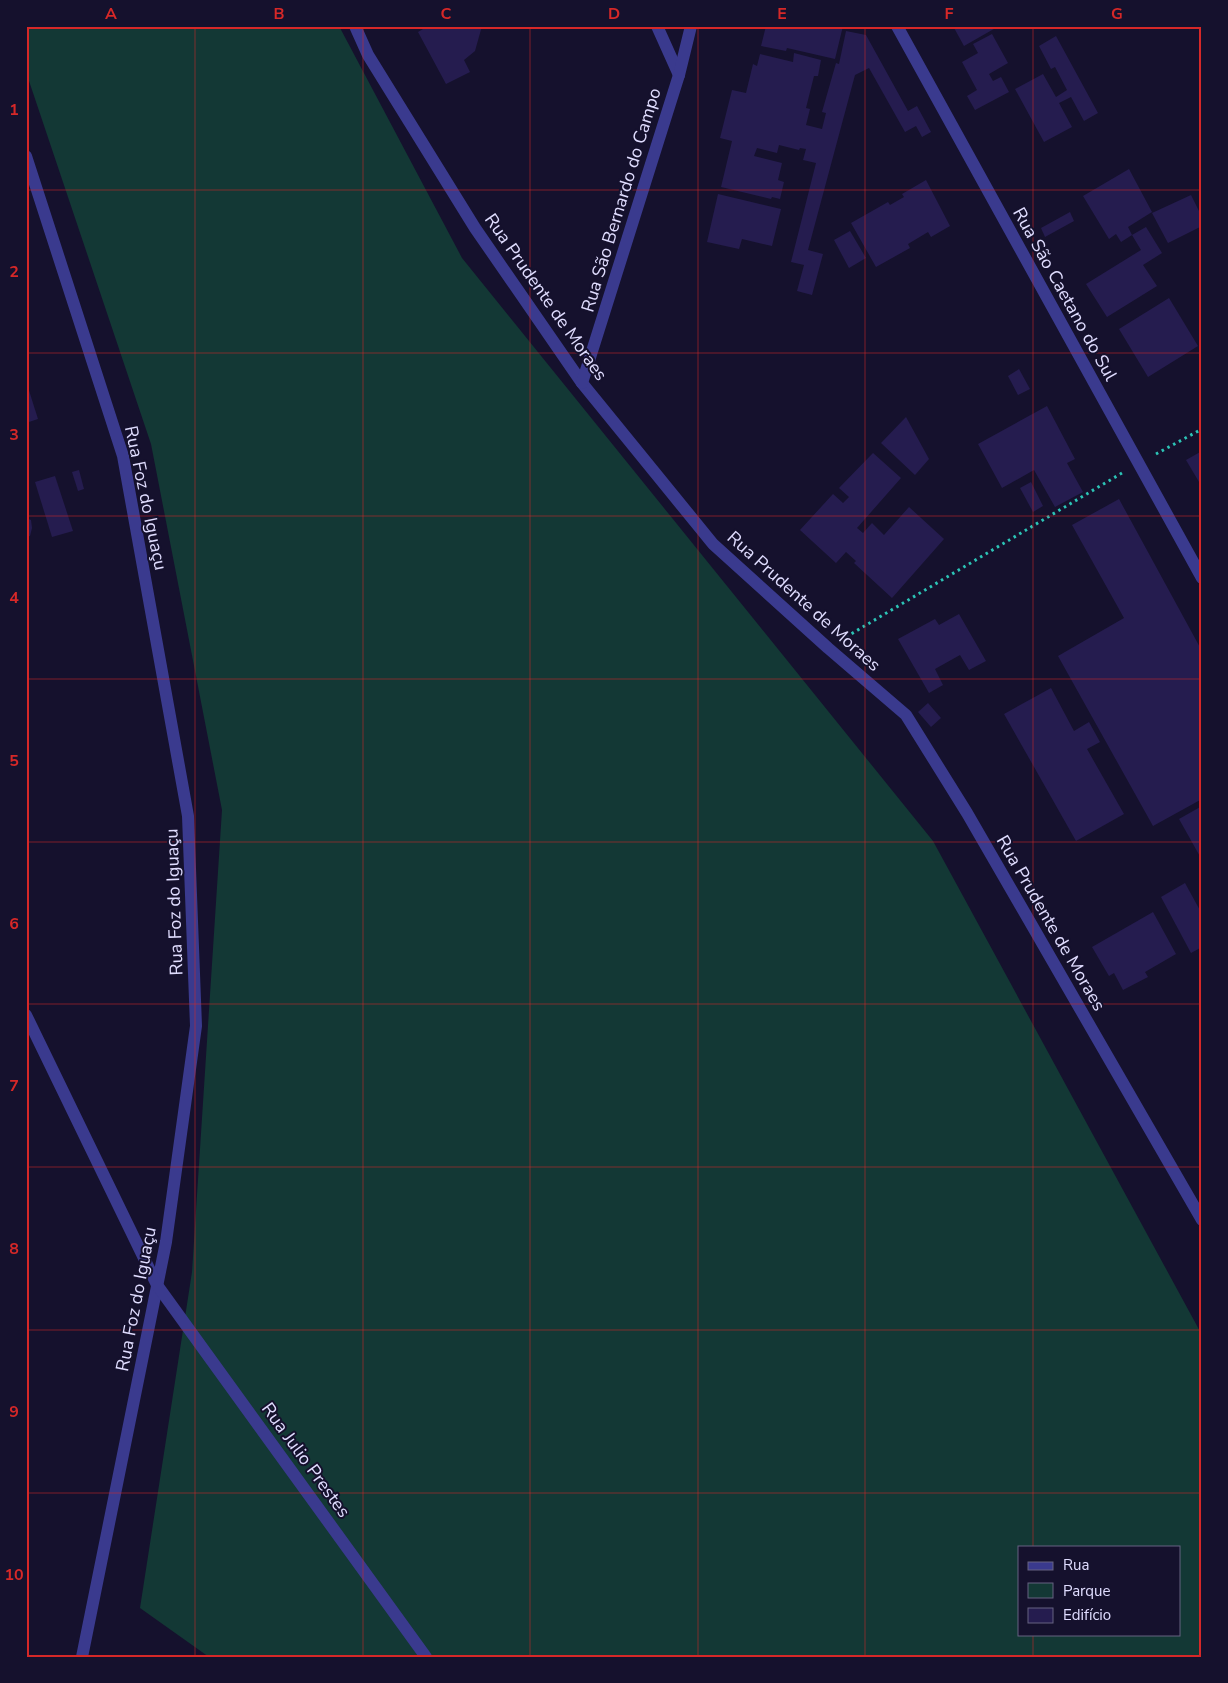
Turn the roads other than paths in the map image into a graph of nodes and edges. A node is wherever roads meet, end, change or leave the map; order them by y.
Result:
1 (355, 26) edge
2 (658, 26) edge
3 (691, 26) edge
4 (896, 26) edge
5 (679, 75) junction
6 (26, 156) edge
7 (582, 383) junction
8 (1202, 578) edge
9 (26, 1015) edge
10 (1202, 1220) edge
11 (157, 1284) junction
12 (82, 1657) edge
13 (426, 1657) edge

1 - 7 street, Rua Prudente de Moraes
2 - 5 street
3 - 5 street, Rua São Bernardo do Campo
4 - 8 street, Rua São Caetano do Sul
5 - 7 street, Rua São Bernardo do Campo
6 - 11 street, Rua Foz do Iguaçu
7 - 10 street, Rua Prudente de Moraes
9 - 11 street, Rua Julio Prestes
11 - 12 street, Rua Foz do Iguaçu
11 - 13 street, Rua Julio Prestes

